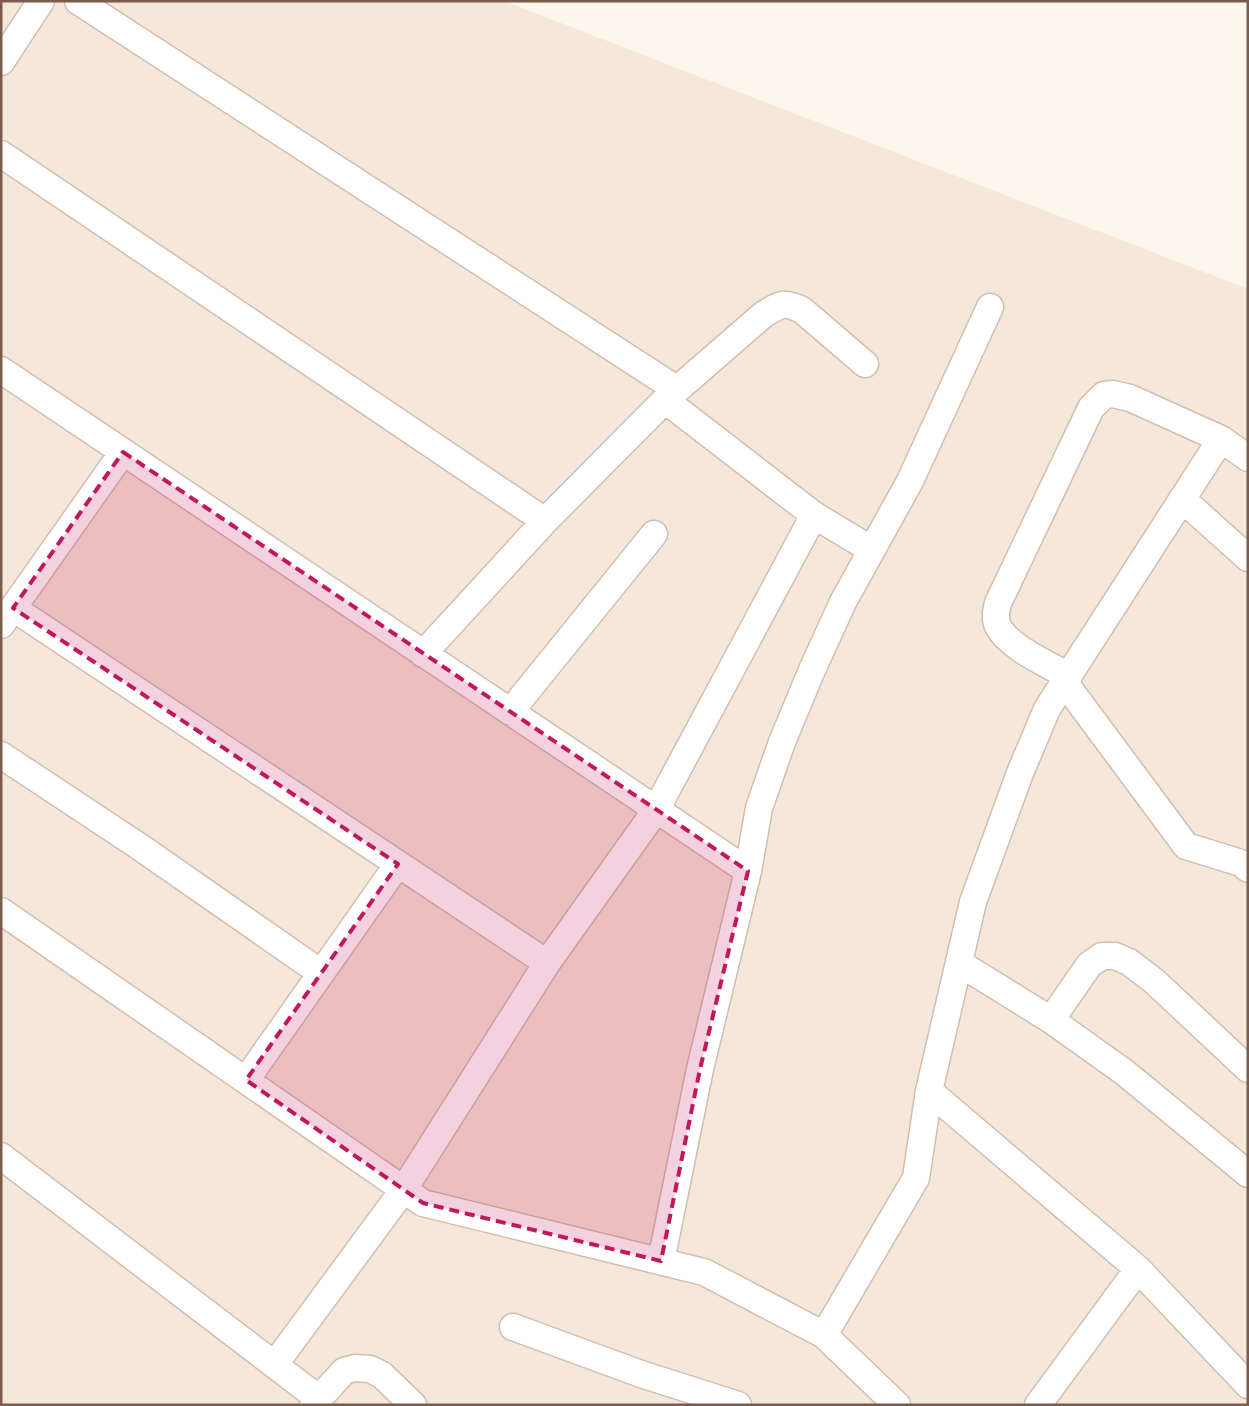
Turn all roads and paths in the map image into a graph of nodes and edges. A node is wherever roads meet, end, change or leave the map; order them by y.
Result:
1 (41, 1) edge
2 (78, 1) edge
3 (1, 62) edge
4 (1, 154) edge
5 (990, 307) dead end
6 (865, 364) dead end
7 (4, 378) edge
8 (671, 394) junction
9 (1221, 439) junction
10 (123, 452) junction
11 (1248, 458) edge
12 (1182, 499) junction
13 (814, 515) junction
14 (545, 521) junction
15 (654, 534) dead end
16 (872, 550) junction
17 (1248, 558) edge
18 (7, 616) edge
19 (423, 654) junction
20 (1067, 679) junction
21 (510, 712) junction
22 (1, 755) edge
23 (656, 810) junction
24 (1246, 862) edge
25 (398, 864) junction
26 (748, 871) junction
27 (2, 912) edge
28 (547, 963) junction
29 (959, 963) junction
30 (321, 972) junction
31 (1051, 1020) junction
32 (1248, 1069) edge
33 (246, 1080) junction
34 (930, 1091) junction
35 (1, 1156) edge
36 (1248, 1174) edge
37 (404, 1189) junction
38 (661, 1261) junction
39 (1138, 1268) junction
40 (513, 1327) dead end
41 (824, 1335) junction
42 (274, 1364) junction
43 (1248, 1385) edge
44 (316, 1401) edge
45 (413, 1405) edge
46 (738, 1405) edge
47 (897, 1405) edge
48 (1038, 1405) edge

1 - 3 street
2 - 8 street
4 - 14 street
5 - 16 street
6 - 8 street
7 - 10 street
8 - 13 street
8 - 14 street
9 - 11 street
9 - 12 street
9 - 20 street
10 - 18 street
10 - 19 street
12 - 17 street
12 - 20 street
13 - 16 street
13 - 23 street
14 - 19 street
15 - 21 street
16 - 26 street
18 - 25 street
19 - 21 street
20 - 24 street
20 - 29 street
21 - 23 street
22 - 30 street
23 - 26 street
23 - 28 street
25 - 28 street
25 - 30 street
26 - 38 street
27 - 33 street
28 - 37 street
29 - 31 street
29 - 34 street
30 - 33 street
31 - 32 street
31 - 36 street
33 - 37 street
34 - 39 street
34 - 41 street
35 - 42 street
37 - 38 street
37 - 42 street
38 - 41 street
39 - 43 street
39 - 48 street
40 - 46 street
41 - 47 street
42 - 44 street
44 - 45 street

